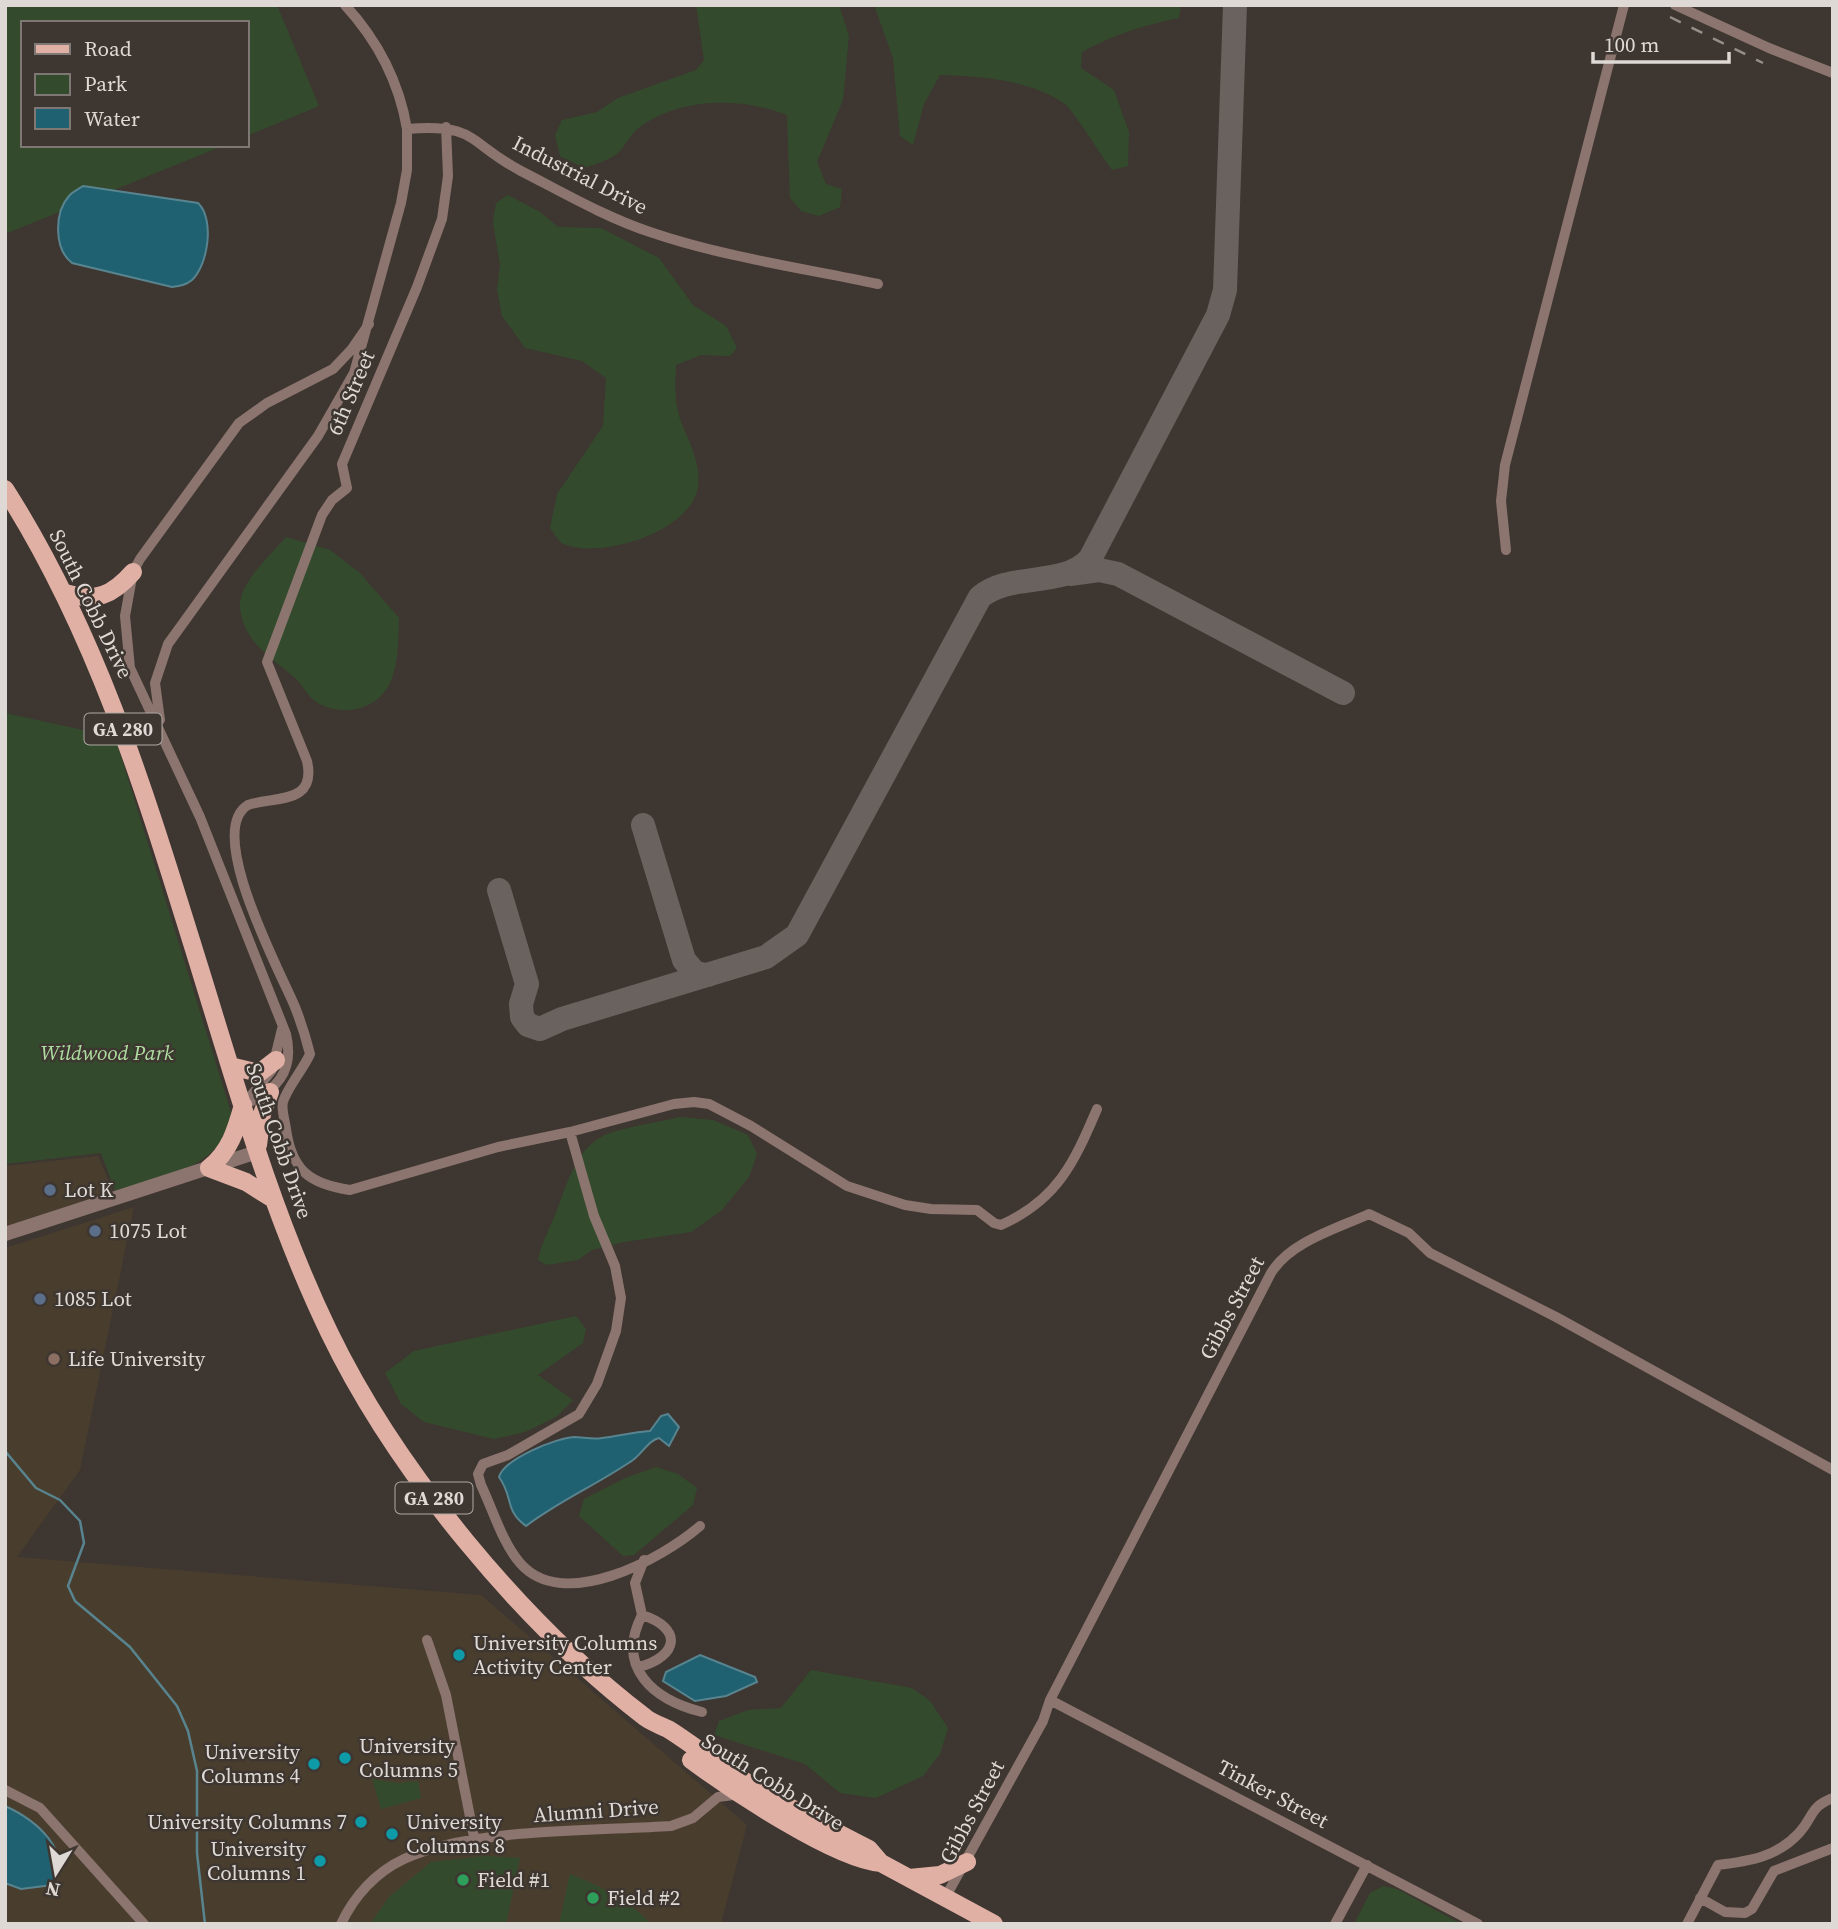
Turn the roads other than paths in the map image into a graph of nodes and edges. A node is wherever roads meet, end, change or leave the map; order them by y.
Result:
1 (345, 5) edge
2 (357, 5) edge
3 (1624, 5) edge
4 (1675, 5) edge
5 (359, 21) junction
6 (1833, 73) edge
7 (446, 127) junction
8 (407, 129) junction
9 (878, 284) dead end
10 (369, 324) junction
11 (5, 489) edge
12 (1506, 550) dead end
13 (134, 572) junction
14 (65, 593) junction
15 (162, 730) junction
16 (282, 1025) junction
17 (276, 1060) junction
18 (230, 1066) junction
19 (270, 1092) junction
20 (243, 1105) junction
21 (1097, 1109) dead end
22 (570, 1132) junction
23 (257, 1152) junction
24 (209, 1168) junction
25 (273, 1199) junction
26 (5, 1234) edge
27 (1833, 1470) edge
28 (700, 1526) dead end
29 (644, 1560) junction
30 (642, 1615) junction
31 (427, 1640) dead end
32 (639, 1667) junction
33 (1050, 1700) junction
34 (702, 1712) dead end
35 (727, 1778) junction
36 (5, 1790) edge
37 (742, 1794) junction
38 (1833, 1798) edge
39 (708, 1802) junction
40 (475, 1842) junction
41 (1833, 1849) edge
42 (967, 1862) junction
43 (881, 1863) junction
44 (1367, 1865) junction
45 (909, 1878) junction
46 (945, 1898) junction
47 (1700, 1898) junction
48 (144, 1924) edge
49 (341, 1924) edge
50 (973, 1924) edge
51 (994, 1924) edge
52 (1335, 1924) edge
53 (1478, 1924) edge
54 (1687, 1924) edge

1 - 5 street
2 - 5 street
3 - 12 street
4 - 6 street
5 - 8 street
7 - 8 street, Industrial Drive
7 - 9 street, Industrial Drive
7 - 22 street, 6th Street
8 - 10 street
10 - 13 street
10 - 15 street
11 - 14 main road, South Cobb Drive / GA 280
13 - 14 main road
13 - 15 street
14 - 18 main road, South Cobb Drive / GA 280
15 - 16 street
16 - 17 street
16 - 19 street
17 - 18 main road
17 - 20 street
18 - 20 main road, South Cobb Drive / GA 280
19 - 20 street
19 - 23 main road
20 - 23 main road, South Cobb Drive / GA 280
20 - 24 main road
21 - 22 street
22 - 29 street
23 - 24 street
23 - 25 main road, South Cobb Drive / GA 280
24 - 25 main road
24 - 26 street
25 - 35 main road, South Cobb Drive / GA 280
27 - 33 street, Gibbs Street
28 - 29 street
29 - 30 street
30 - 32 street
30 - 32 street
31 - 40 street
32 - 34 street
33 - 42 street, Gibbs Street
33 - 44 street, Tinker Street
35 - 37 main road, South Cobb Drive
35 - 39 street, Alumni Drive
35 - 43 main road, South Cobb Drive / GA 280
36 - 48 street
37 - 39 street, Alumni Drive
37 - 43 main road, South Cobb Drive
38 - 47 street
39 - 40 street, Alumni Drive
40 - 49 street, Alumni Drive
41 - 47 street
42 - 45 main road
42 - 46 street, Gibbs Street
43 - 45 main road, South Cobb Drive / GA 280
44 - 52 street
44 - 53 street, Tinker Street
45 - 46 main road, South Cobb Drive / GA 280
46 - 51 main road, South Cobb Drive / GA 280
47 - 54 street
50 - 51 main road

